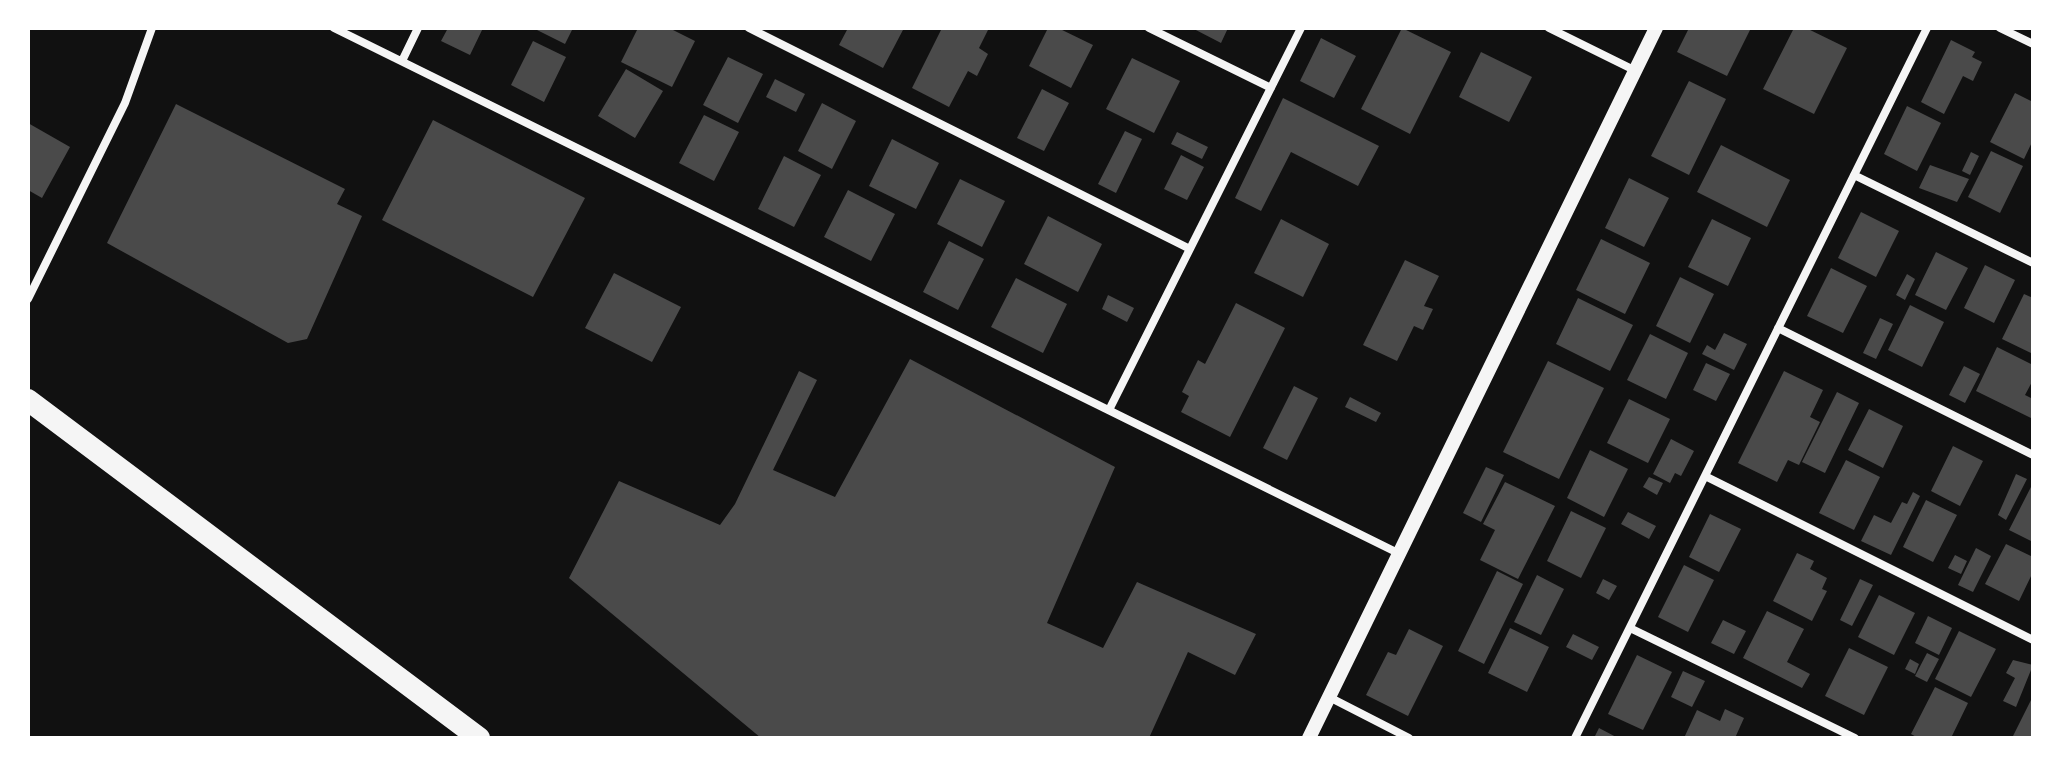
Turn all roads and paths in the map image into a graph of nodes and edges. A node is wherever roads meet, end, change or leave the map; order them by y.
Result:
1 (152, 28) edge
2 (334, 28) edge
3 (418, 28) edge
4 (749, 28) edge
5 (1149, 28) edge
6 (1301, 28) edge
7 (1549, 28) edge
8 (1656, 28) edge
9 (1927, 28) edge
10 (2000, 28) edge
11 (2033, 44) edge
12 (402, 61) junction
13 (1634, 70) junction
14 (1271, 88) junction
15 (1854, 175) junction
16 (1190, 249) junction
17 (2033, 263) edge
18 (28, 299) edge
19 (1778, 328) junction
20 (28, 400) edge
21 (1109, 410) junction
22 (2033, 455) edge
23 (1705, 476) junction
24 (1398, 553) junction
25 (1630, 628) junction
26 (2033, 640) edge
27 (1329, 697) junction
28 (479, 738) edge
29 (1309, 738) edge
30 (1409, 738) edge
31 (1575, 738) edge
32 (1855, 738) edge

1 - 18 street
2 - 12 street
3 - 12 street
4 - 16 street
5 - 14 street
6 - 14 street
7 - 13 street
8 - 13 street
9 - 15 street
10 - 11 street
12 - 21 street
13 - 24 street
14 - 16 street
15 - 17 street
15 - 19 street
16 - 21 street
19 - 22 street
19 - 23 street
20 - 28 highway
21 - 24 street
23 - 25 street
23 - 26 street
24 - 27 street
25 - 31 street
25 - 32 street
27 - 29 street
27 - 30 street

